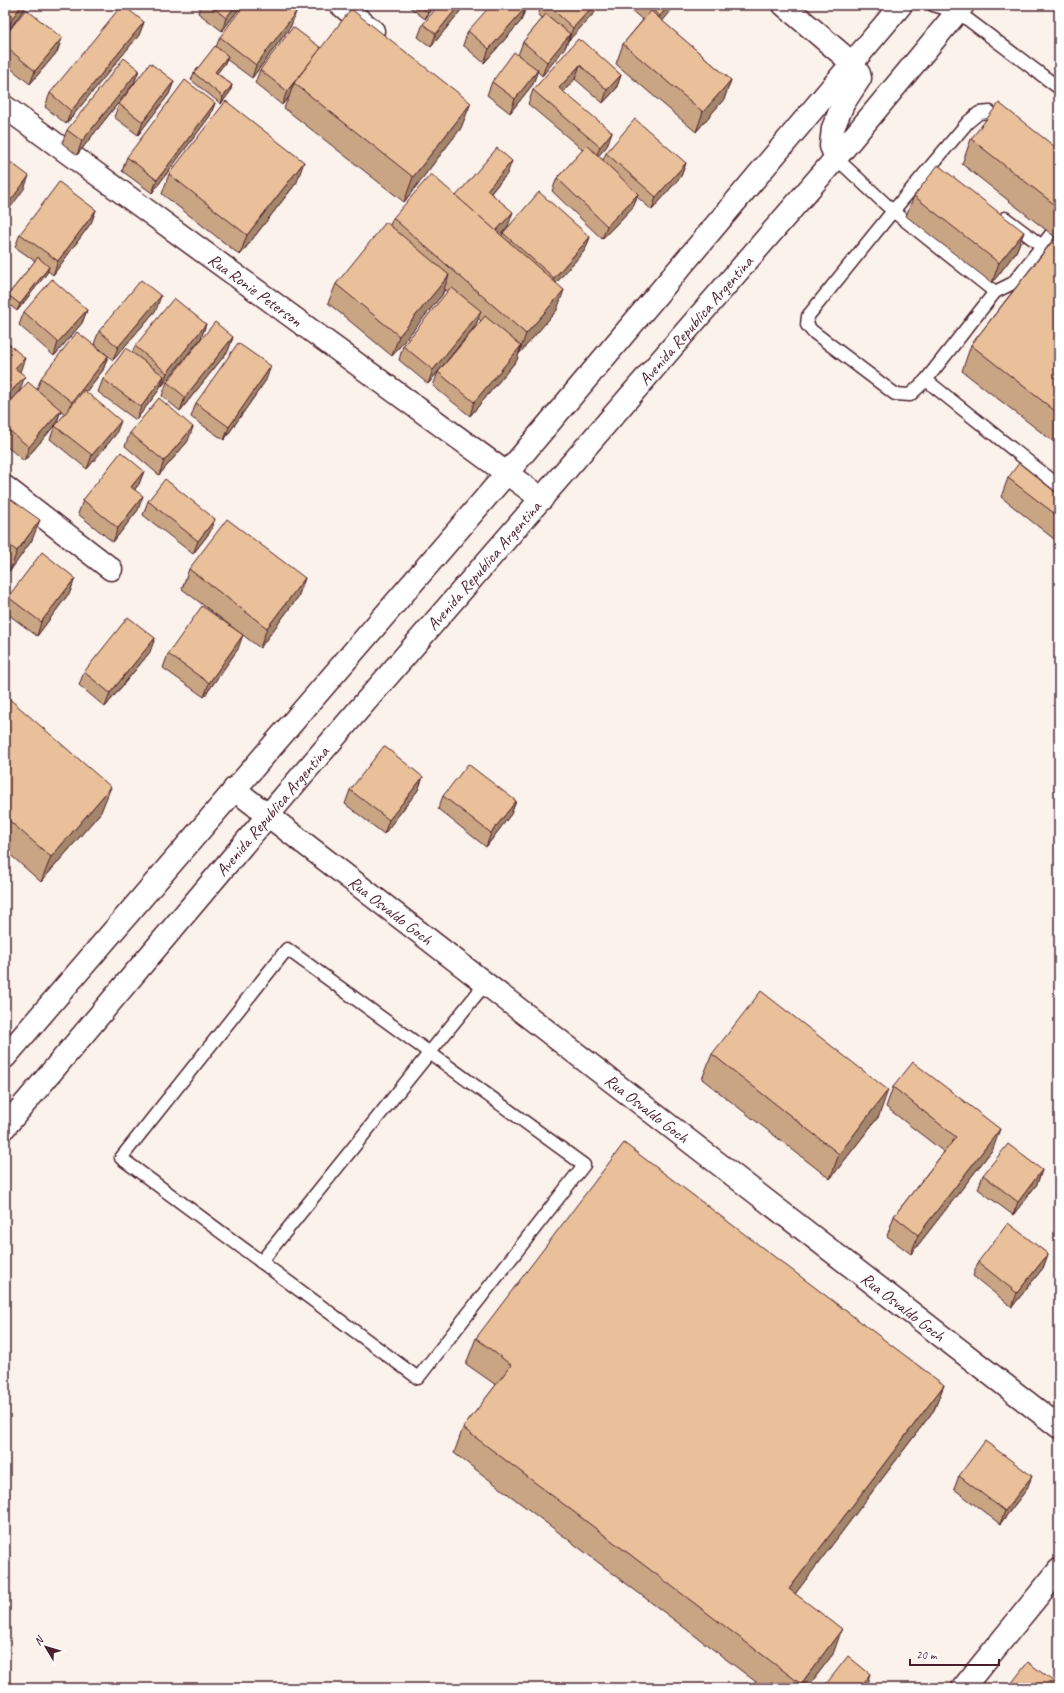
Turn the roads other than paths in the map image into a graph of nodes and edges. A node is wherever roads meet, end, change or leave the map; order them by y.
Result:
1 (341, 5) edge
2 (784, 5) edge
3 (903, 5) edge
4 (933, 5) edge
5 (961, 8) edge
6 (391, 45) edge
7 (852, 63) junction
8 (1059, 88) edge
9 (5, 107) edge
10 (1015, 130) edge
11 (836, 158) junction
12 (933, 164) junction
13 (945, 173) edge
14 (994, 209) edge
15 (893, 211) junction
16 (1051, 234) dead end
17 (1042, 246) junction
18 (995, 292) junction
19 (926, 380) junction
20 (507, 473) junction
21 (1059, 486) edge
22 (5, 487) edge
23 (542, 499) junction
24 (111, 569) dead end
25 (234, 789) junction
26 (268, 816) junction
27 (485, 984) junction
28 (430, 1052) junction
29 (5, 1057) edge
30 (5, 1127) edge
31 (261, 1262) junction
32 (1059, 1428) edge
33 (1059, 1570) edge
34 (964, 1688) edge

1 - 6 main road
2 - 7 main road
3 - 7 main road
4 - 5 lane
5 - 8 lane
5 - 11 main road, Avenida Republica Argentina
7 - 11 main road
7 - 20 main road
9 - 20 main road, Rua Ronie Peterson
10 - 12 lane
11 - 15 lane
11 - 23 main road, Avenida Republica Argentina
12 - 13 lane
12 - 15 lane
14 - 17 lane
15 - 18 lane
15 - 19 lane
16 - 17 lane
17 - 18 lane
18 - 19 lane
19 - 21 lane
20 - 23 main road, Rua Ronie Peterson
20 - 25 main road
22 - 24 main road
23 - 26 main road, Avenida Republica Argentina
25 - 26 main road, Rua Osvaldo Goch
25 - 29 main road
26 - 27 main road, Rua Osvaldo Goch
26 - 30 main road, Avenida Republica Argentina
27 - 28 lane
27 - 32 main road, Rua Osvaldo Goch
28 - 31 lane
28 - 31 lane
28 - 31 lane
33 - 34 main road

